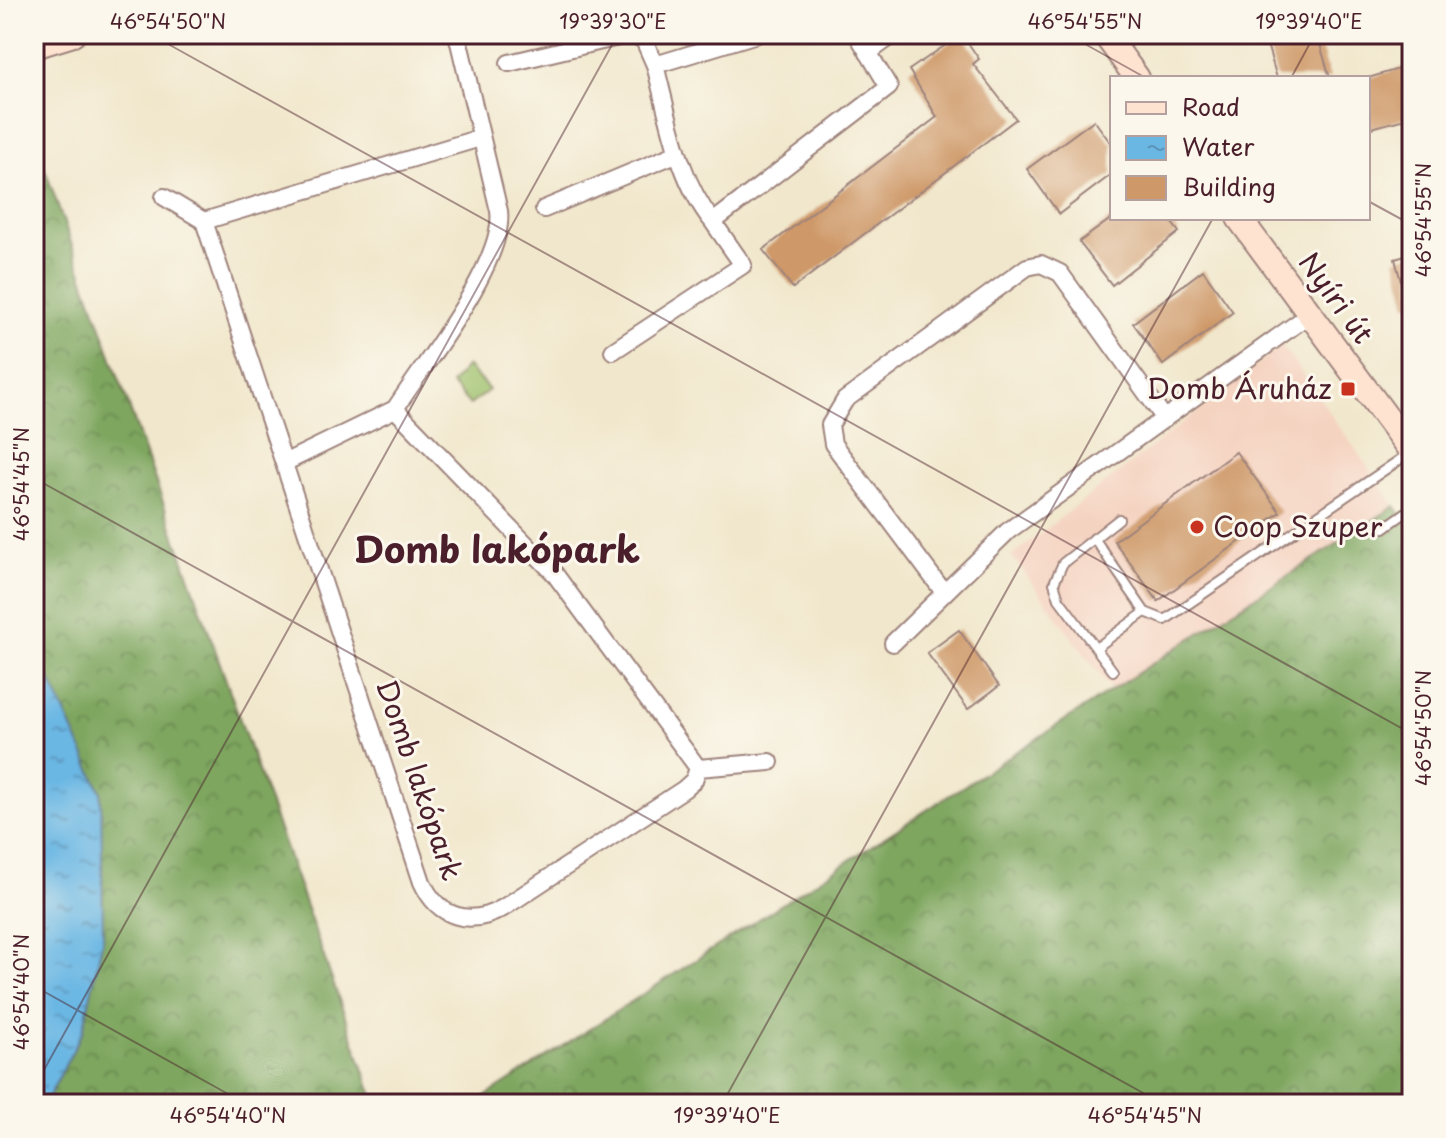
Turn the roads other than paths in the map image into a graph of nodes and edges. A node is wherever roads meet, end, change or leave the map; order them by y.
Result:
1 (73, 34) edge
2 (457, 34) edge
3 (857, 34) edge
4 (894, 34) edge
5 (1105, 34) edge
6 (747, 35) edge
7 (34, 46) edge
8 (868, 53) junction
9 (509, 63) dead end
10 (655, 65) junction
11 (1136, 76) edge
12 (480, 138) junction
13 (678, 153) junction
14 (164, 197) dead end
15 (544, 209) dead end
16 (1240, 220) edge
17 (204, 221) junction
18 (713, 222) junction
19 (1310, 314) junction
20 (613, 351) dead end
21 (395, 409) junction
22 (1165, 419) junction
23 (1412, 452) edge
24 (286, 462) junction
25 (1412, 508) edge
26 (1119, 519) dead end
27 (1384, 528) dead end
28 (1094, 538) junction
29 (943, 591) junction
30 (1145, 612) junction
31 (893, 643) dead end
32 (1096, 648) junction
33 (1113, 671) dead end
34 (770, 762) dead end
35 (698, 768) junction

1 - 7 street
2 - 12 street
3 - 8 street
4 - 8 street
5 - 11 street
6 - 10 street
8 - 18 street
9 - 10 street
10 - 13 street
12 - 17 street
12 - 21 street
13 - 15 street
13 - 18 street
14 - 17 street
16 - 19 street, Nyíri út
17 - 24 street, Domb lakópark
18 - 20 street
19 - 22 street
19 - 23 street, Nyíri út
21 - 24 street
21 - 35 street
22 - 29 street
22 - 29 street
23 - 30 lane
24 - 35 street, Domb lakópark
25 - 27 lane
26 - 28 lane
28 - 30 lane
28 - 32 lane
29 - 31 street
30 - 32 lane
32 - 33 lane
34 - 35 street

